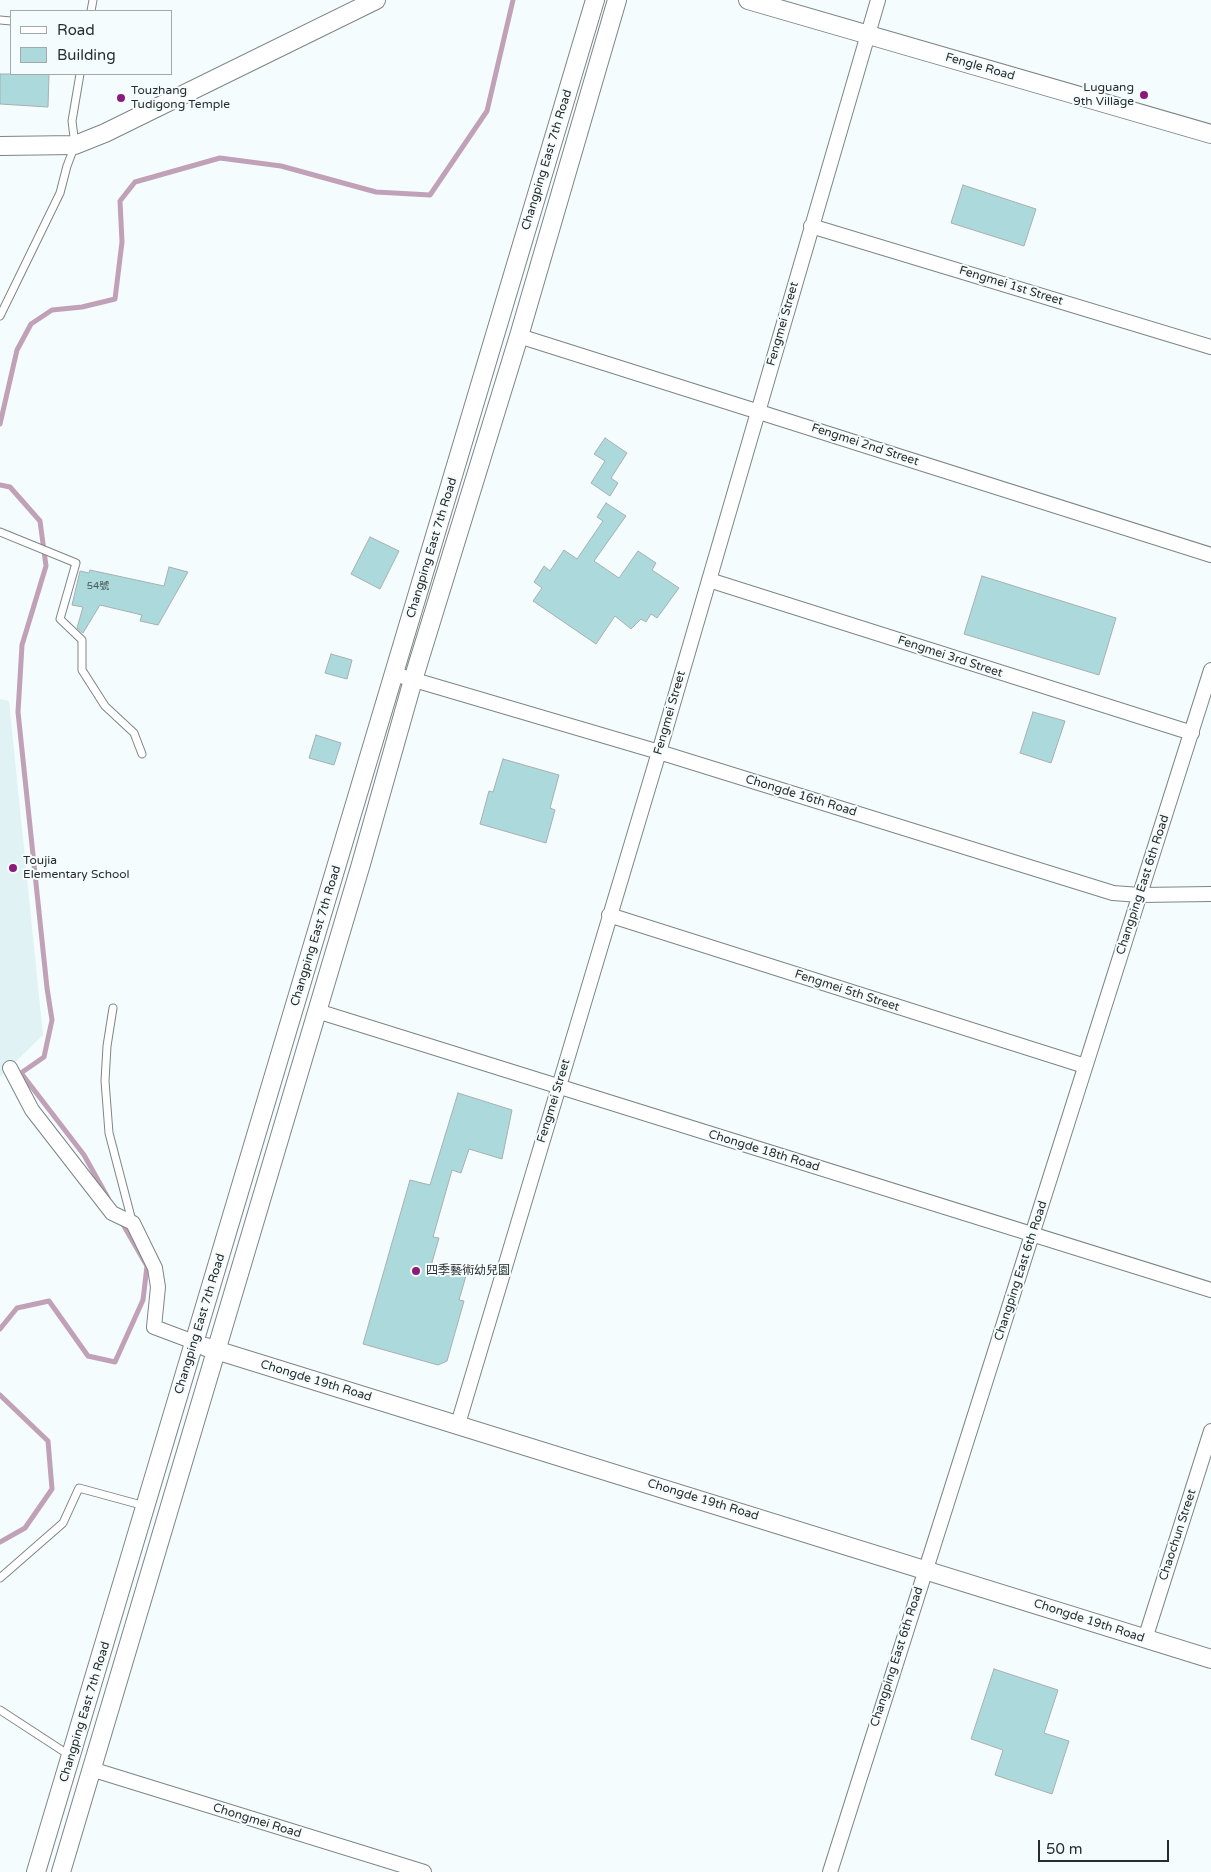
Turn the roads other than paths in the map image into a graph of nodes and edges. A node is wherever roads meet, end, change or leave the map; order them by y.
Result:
1 (376, 0) edge
2 (595, 0) edge
3 (617, 0) edge
4 (748, 0) edge
5 (878, 0) edge
6 (868, 35) junction
7 (80, 75) edge
8 (1211, 134) edge
9 (75, 145) junction
10 (0, 146) edge
11 (812, 226) junction
12 (0, 316) edge
13 (519, 336) junction
14 (1211, 347) edge
15 (757, 411) junction
16 (0, 532) edge
17 (1211, 555) edge
18 (709, 580) junction
19 (1211, 670) edge
20 (394, 674) junction
21 (413, 680) junction
22 (1192, 733) junction
23 (659, 752) junction
24 (142, 754) dead end
25 (1211, 894) edge
26 (1140, 895) junction
27 (609, 915) junction
28 (113, 1008) dead end
29 (316, 1011) junction
30 (1085, 1066) junction
31 (10, 1068) dead end
32 (558, 1087) junction
33 (132, 1223) junction
34 (1033, 1235) junction
35 (1211, 1290) edge
36 (194, 1342) junction
37 (217, 1350) junction
38 (458, 1424) junction
39 (1211, 1431) edge
40 (146, 1506) junction
41 (925, 1569) junction
42 (0, 1578) edge
43 (1145, 1639) junction
44 (1211, 1659) edge
45 (0, 1710) edge
46 (72, 1756) junction
47 (91, 1769) junction
48 (36, 1872) edge
49 (61, 1872) edge
50 (424, 1872) edge
51 (830, 1872) edge

1 - 9 street
2 - 20 street, Changping East 7th Road
3 - 13 street, Changping East 7th Road
4 - 6 street, Fengle Road
5 - 6 street, Fengmei Street
6 - 8 street, Fengle Road
6 - 11 street, Fengmei Street
7 - 9 lane
9 - 10 street
9 - 12 lane
11 - 14 street, Fengmei 1st Street
11 - 15 street, Fengmei Street
13 - 15 street, Fengmei 2nd Street
13 - 21 street, Changping East 7th Road
15 - 17 street, Fengmei 2nd Street
15 - 18 street, Fengmei Street
16 - 24 lane
18 - 22 street, Fengmei 3rd Street
18 - 23 street, Fengmei Street
19 - 22 street, Changping East 6th Road
20 - 21 street, Chongde 16th Road
20 - 36 street, Changping East 7th Road
21 - 23 street, Chongde 16th Road
21 - 29 street, Changping East 7th Road
22 - 26 street, Changping East 6th Road
23 - 26 street, Chongde 16th Road
23 - 27 street, Fengmei Street
25 - 26 street, Chongde 16th Road
26 - 30 street, Changping East 6th Road
27 - 30 street, Fengmei 5th Street
27 - 32 street, Fengmei Street
28 - 33 lane
29 - 32 street, Chongde 18th Road
29 - 37 street, Changping East 7th Road
30 - 34 street, Changping East 6th Road
31 - 33 street
32 - 34 street, Chongde 18th Road
32 - 38 street, Fengmei Street
33 - 36 street
34 - 35 street, Chongde 18th Road
34 - 41 street, Changping East 6th Road
36 - 37 street, Chongde 19th Road
36 - 40 street, Changping East 7th Road
37 - 38 street, Chongde 19th Road
37 - 47 street, Changping East 7th Road
38 - 41 street, Chongde 19th Road
39 - 43 street, Chaochun Street
40 - 42 lane
40 - 46 street, Changping East 7th Road
41 - 43 street, Chongde 19th Road
41 - 51 street, Changping East 6th Road
43 - 44 street, Chongde 19th Road
45 - 46 lane
46 - 48 street, Changping East 7th Road
47 - 49 street, Changping East 7th Road
47 - 50 street, Chongmei Road

